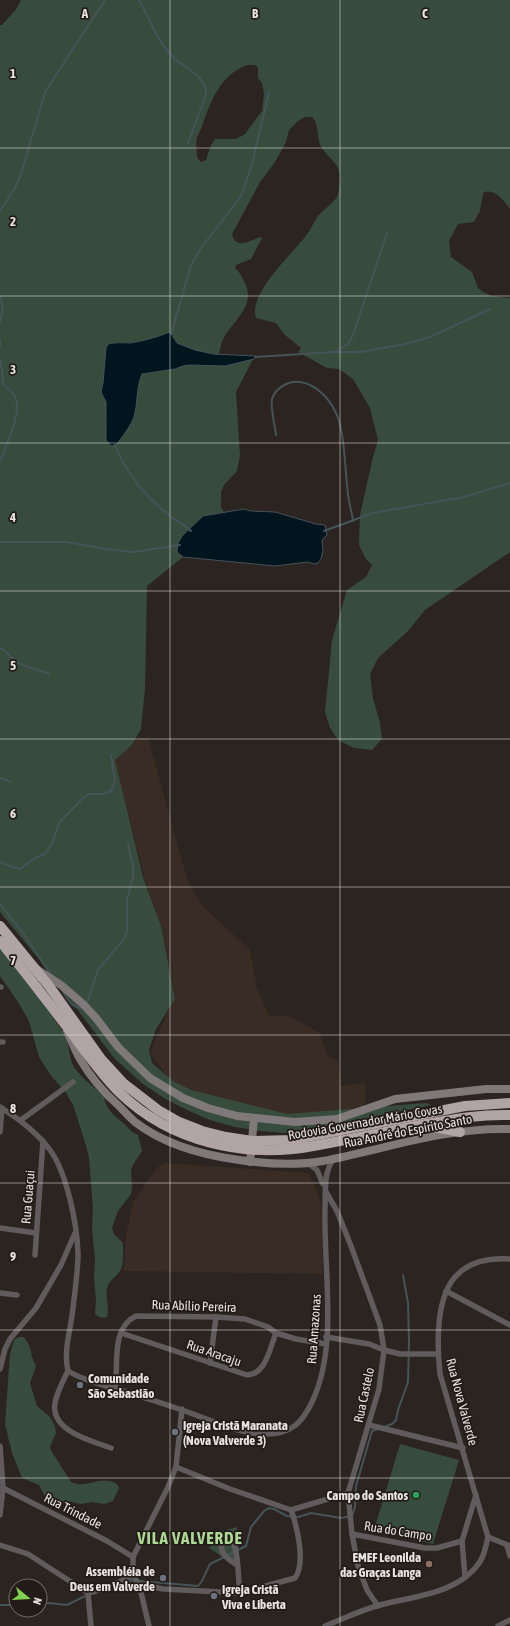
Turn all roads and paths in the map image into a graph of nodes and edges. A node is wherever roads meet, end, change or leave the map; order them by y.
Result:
1 (0, 926) edge
2 (0, 941) edge
3 (33, 967) junction
4 (61, 1019) junction
5 (73, 1082) dead end
6 (510, 1089) edge
7 (510, 1103) edge
8 (1, 1107) edge
9 (510, 1115) edge
10 (21, 1120) junction
11 (254, 1122) junction
12 (421, 1125) junction
13 (510, 1129) edge
14 (0, 1132) edge
15 (460, 1132) junction
16 (43, 1141) junction
17 (334, 1158) junction
18 (250, 1159) junction
19 (308, 1163) junction
20 (326, 1192) junction
21 (0, 1228) edge
22 (75, 1232) junction
23 (36, 1233) junction
24 (35, 1255) dead end
25 (510, 1259) edge
26 (446, 1291) junction
27 (0, 1293) edge
28 (17, 1295) dead end
29 (216, 1317) junction
30 (510, 1325) edge
31 (121, 1333) junction
32 (276, 1333) junction
33 (326, 1337) junction
34 (326, 1344) junction
35 (384, 1350) junction
36 (438, 1354) junction
37 (210, 1363) junction
38 (0, 1369) edge
39 (68, 1371) junction
40 (115, 1389) junction
41 (182, 1409) junction
42 (369, 1424) junction
43 (0, 1446) edge
44 (111, 1448) dead end
45 (463, 1448) junction
46 (176, 1467) junction
47 (3, 1488) junction
48 (348, 1493) junction
49 (476, 1494) junction
50 (291, 1510) junction
51 (0, 1515) edge
52 (352, 1534) junction
53 (488, 1537) junction
54 (462, 1542) junction
55 (0, 1545) edge
56 (508, 1546) edge
57 (134, 1556) junction
58 (510, 1556) edge
59 (237, 1565) dead end
60 (133, 1576) junction
61 (465, 1577) junction
62 (139, 1584) junction
63 (88, 1593) junction
64 (240, 1593) junction
65 (378, 1606) junction
66 (510, 1620) edge
67 (91, 1626) edge
68 (148, 1626) edge
69 (325, 1626) edge
70 (498, 1626) edge

1 - 3 highway, Rodovia Governador Mário Covas
2 - 4 highway, Rodovia Governador Mário Covas
3 - 7 highway, Rodovia Governador Mário Covas
3 - 11 street, Rodovia Governador Mário Covas
4 - 12 highway, Rodovia Governador Mário Covas
4 - 18 street, Rua André do Espírito Santo
5 - 10 street
6 - 11 street, Rodovia Governador Mário Covas
8 - 10 street
8 - 14 street
9 - 12 highway, Rodovia Governador Mário Covas
10 - 16 street
11 - 18 street
12 - 15 highway
13 - 15 street, Rua André do Espírito Santo
15 - 17 street, Rua André do Espírito Santo
16 - 22 street
16 - 23 street, Rua Guaçui
17 - 19 street, Rua André do Espírito Santo
17 - 20 street, Rua Amazonas
18 - 19 street, Rua André do Espírito Santo
19 - 20 street, Rua Amazonas
20 - 33 street, Rua Amazonas
20 - 35 street, Rua Castelo
21 - 23 street
22 - 38 street
22 - 39 street
23 - 24 street, Rua Guaçui
25 - 26 street, Rua Nova Valverde
26 - 30 street
26 - 36 street, Rua Nova Valverde
27 - 28 street
29 - 31 street, Rua Abílio Pereira
29 - 32 street, Rua Abílio Pereira
29 - 37 street
31 - 37 street, Rua Aracaju
31 - 40 street, Rua Abílio Pereira
32 - 34 street, Rua Abílio Pereira
32 - 37 street, Rua Aracaju
33 - 34 street, Rua Amazonas
33 - 35 street
34 - 41 street, Rua Amazonas
35 - 36 street
35 - 42 street, Rua Castelo
36 - 45 street, Rua Nova Valverde
39 - 40 street, Rua Amazonas
39 - 44 street
40 - 41 street, Rua Amazonas
41 - 46 street
42 - 45 street
42 - 48 street, Rua Castelo
43 - 47 street
45 - 49 street, Rua Nova Valverde
46 - 50 street
46 - 57 street
47 - 51 street
47 - 57 street, Rua Trindade
48 - 50 street
48 - 52 street, Rua Castelo
49 - 53 street, Rua Nova Valverde
49 - 54 street
50 - 64 street
52 - 54 street, Rua do Campo
52 - 65 street, Rua Castelo
53 - 56 street
53 - 61 street
54 - 61 street
55 - 63 street
56 - 58 street
57 - 60 street
59 - 64 street
60 - 62 street
60 - 63 street
61 - 65 street
62 - 64 street
62 - 68 street
63 - 67 street
65 - 69 street
66 - 70 street

